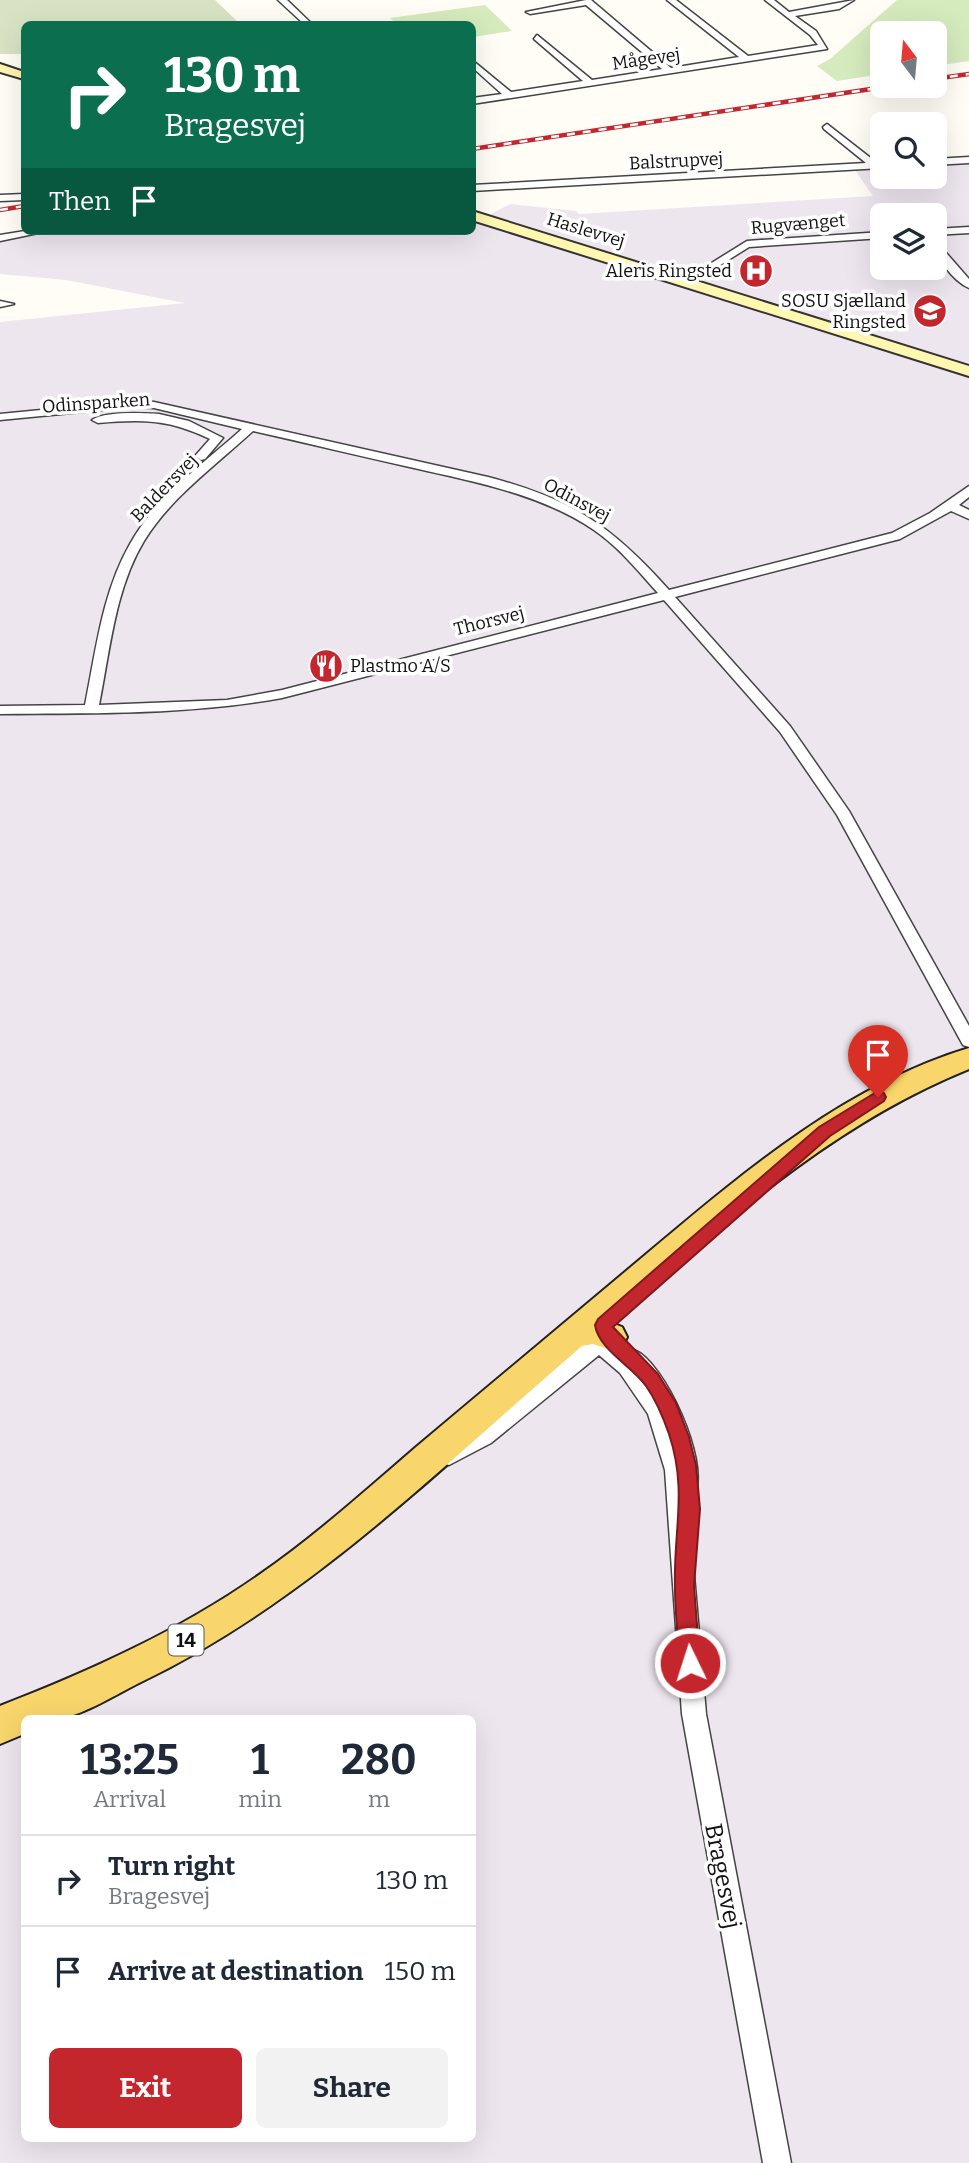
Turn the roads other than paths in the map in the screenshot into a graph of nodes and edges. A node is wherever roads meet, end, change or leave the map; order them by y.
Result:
1 (282, 0) edge
2 (671, 0) edge
3 (769, 0) edge
4 (850, 0) edge
5 (530, 12) dead end
6 (789, 15) junction
7 (306, 21) edge
8 (537, 37) dead end
9 (748, 60) junction
10 (476, 66) edge
11 (0, 68) edge
12 (669, 71) junction
13 (21, 75) edge
14 (590, 83) junction
15 (509, 95) junction
16 (476, 100) edge
17 (827, 127) dead end
18 (870, 159) edge
19 (969, 160) edge
20 (947, 161) edge
21 (870, 165) edge
22 (476, 188) edge
23 (21, 197) edge
24 (0, 198) edge
25 (476, 216) edge
26 (969, 230) edge
27 (947, 231) edge
28 (21, 235) edge
29 (870, 236) edge
30 (0, 238) edge
31 (947, 260) edge
32 (686, 282) junction
33 (969, 285) edge
34 (969, 371) edge
35 (181, 416) junction
36 (0, 417) edge
37 (251, 427) junction
38 (201, 456) dead end
39 (969, 490) edge
40 (952, 506) junction
41 (969, 514) edge
42 (667, 596) junction
43 (91, 708) junction
44 (0, 710) edge
45 (969, 1041) edge
46 (969, 1058) edge
47 (824, 1132) junction
48 (595, 1333) junction
49 (354, 1523) junction
50 (27, 1715) edge
51 (21, 1717) edge
52 (0, 1725) edge
53 (778, 2163) edge

1 - 7 street
2 - 9 street
3 - 6 street
4 - 6 street
5 - 12 street
6 - 9 street, Mågevej
8 - 14 street
9 - 12 street, Mågevej
10 - 15 street
11 - 13 street
12 - 14 street, Mågevej
14 - 15 street, Mågevej
15 - 16 street, Mågevej
17 - 18 street
19 - 20 street
21 - 22 street, Balstrupvej
23 - 24 street
25 - 32 street, Haslevvej
26 - 27 street
28 - 30 street
29 - 32 street, Rugvænget
31 - 33 street
32 - 34 street, Haslevvej
35 - 36 street, Odinsvej
35 - 37 street, Odinsvej
35 - 38 street, Odinsparken
37 - 42 street, Odinsvej
37 - 43 street, Baldersvej
39 - 40 street, Thorsvej
40 - 41 street
40 - 42 street, Thorsvej
42 - 43 street, Thorsvej
42 - 45 street, Odinsvej
43 - 44 street, Thorsvej
46 - 47 main road, 14
47 - 48 main road
47 - 48 main road, 14
48 - 49 main road, 14
48 - 49 main road
48 - 53 street, Bragesvej
49 - 50 main road, 14
51 - 52 main road, 14

